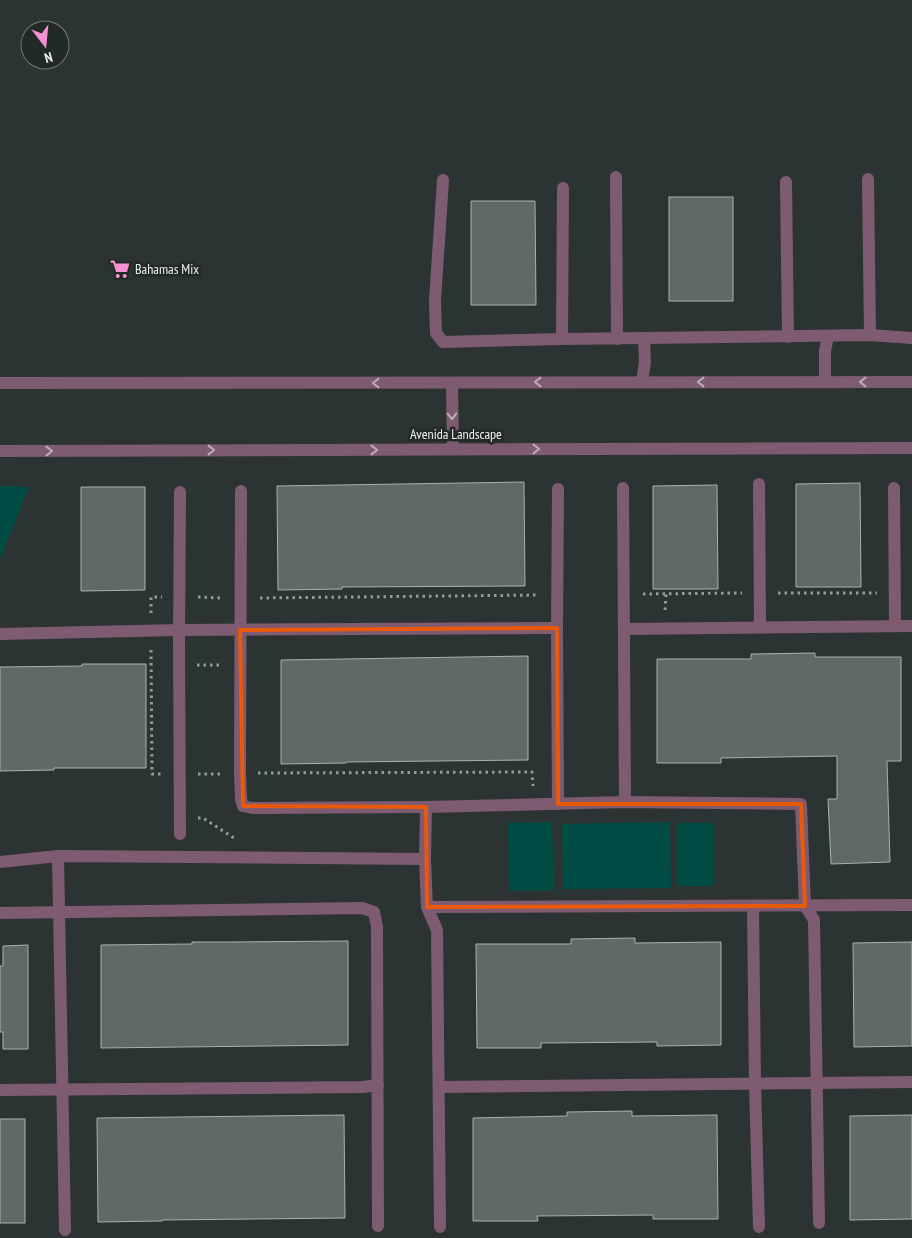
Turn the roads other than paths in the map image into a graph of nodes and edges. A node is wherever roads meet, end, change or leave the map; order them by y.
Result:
1 (616, 177) dead end
2 (868, 179) dead end
3 (443, 180) dead end
4 (786, 182) dead end
5 (562, 188) dead end
6 (870, 335) junction
7 (788, 336) junction
8 (828, 336) junction
9 (644, 338) junction
10 (912, 338) edge
11 (562, 339) junction
12 (616, 339) junction
13 (452, 382) junction
14 (642, 382) junction
15 (825, 382) junction
16 (912, 382) edge
17 (0, 383) edge
18 (912, 448) edge
19 (453, 449) junction
20 (0, 451) edge
21 (759, 484) dead end
22 (623, 488) dead end
23 (894, 488) dead end
24 (558, 489) dead end
25 (241, 491) dead end
26 (180, 492) dead end
27 (895, 626) junction
28 (912, 626) edge
29 (760, 627) junction
30 (557, 628) junction
31 (624, 629) junction
32 (180, 630) junction
33 (240, 630) junction
34 (0, 634) edge
35 (626, 802) junction
36 (558, 804) junction
37 (426, 807) junction
38 (180, 834) dead end
39 (58, 856) junction
40 (425, 859) junction
41 (0, 862) edge
42 (912, 905) edge
43 (754, 906) junction
44 (805, 906) junction
45 (427, 907) junction
46 (0, 913) edge
47 (60, 913) junction
48 (912, 1082) edge
49 (755, 1084) junction
50 (816, 1084) junction
51 (378, 1085) junction
52 (439, 1087) junction
53 (0, 1090) edge
54 (62, 1090) junction
55 (819, 1223) dead end
56 (378, 1226) dead end
57 (760, 1227) dead end
58 (440, 1228) dead end
59 (65, 1230) dead end

1 - 12 street
2 - 6 street
3 - 11 street
4 - 7 street
5 - 11 street
6 - 8 street
6 - 10 street
7 - 8 street
7 - 9 street
8 - 15 street
9 - 12 street
9 - 14 street
11 - 12 street
14 -> 13 street
13 -> 17 street
13 -> 19 street
15 -> 14 street
16 -> 15 street
19 -> 18 street, Avenida Landscape
20 -> 19 street, Avenida Landscape
21 - 29 street
22 - 31 street
23 - 27 street
24 - 30 street
25 - 33 street
26 - 32 street
27 - 28 street
27 - 29 street
29 - 31 street
30 - 33 street
30 - 36 street
31 - 35 street
32 - 33 street
32 - 34 street
32 - 38 street
33 - 37 street
35 - 36 street
35 - 44 street
36 - 37 street
37 - 40 street
39 - 40 street
39 - 41 street
39 - 47 street
40 - 45 street
42 - 44 street
43 - 44 street
43 - 45 street
43 - 49 street
44 - 50 street
45 - 52 street
46 - 47 street
47 - 51 street
47 - 54 street
48 - 50 street
49 - 50 street
49 - 52 street
49 - 57 street
50 - 55 street
51 - 54 street
51 - 56 street
52 - 58 street
53 - 54 street
54 - 59 street

